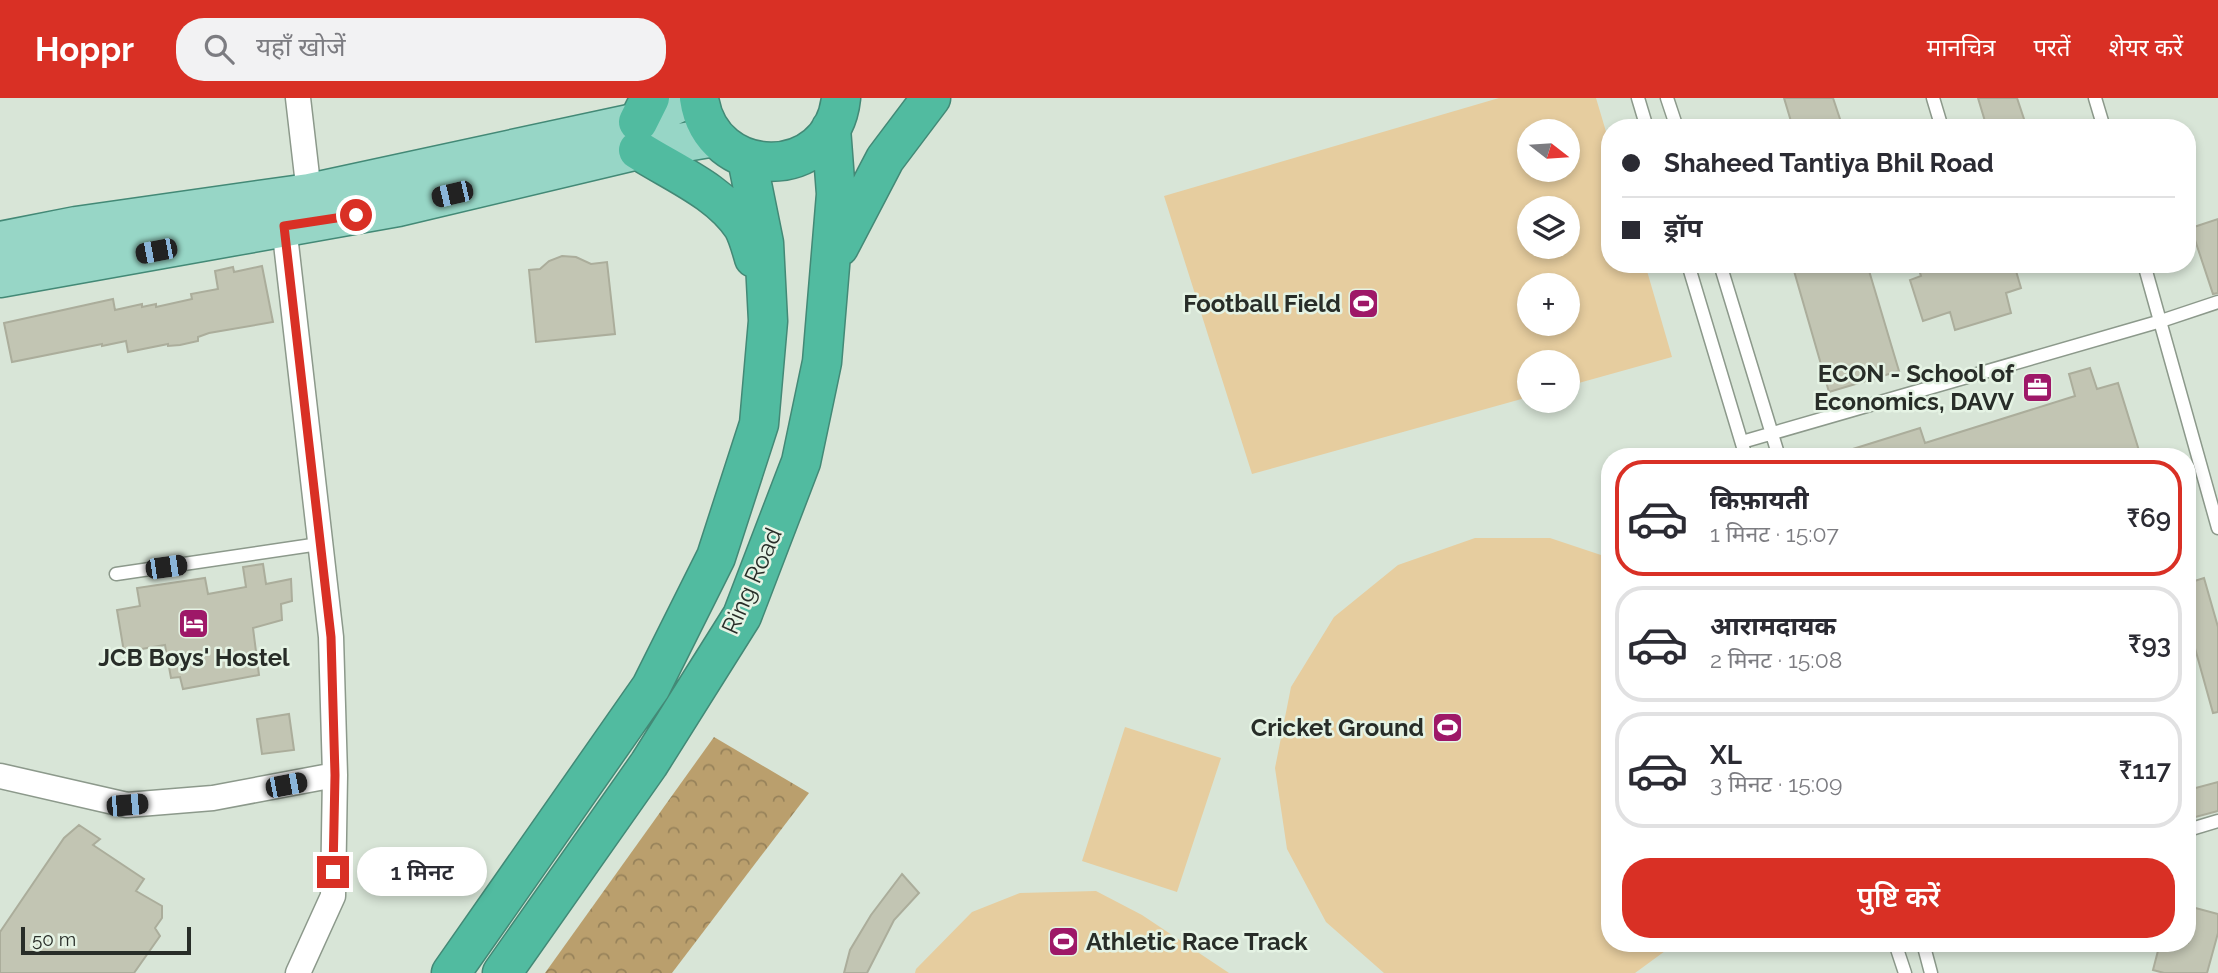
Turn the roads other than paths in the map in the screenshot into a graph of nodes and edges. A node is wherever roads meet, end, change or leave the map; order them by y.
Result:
1 (298, 98) edge
2 (689, 98) edge
3 (699, 98) edge
4 (931, 98) edge
5 (1638, 98) edge
6 (1667, 98) edge
7 (1933, 98) edge
8 (2095, 98) edge
9 (836, 113) edge
10 (1644, 119) edge
11 (1674, 119) edge
12 (1939, 119) edge
13 (2101, 119) edge
14 (642, 123) edge
15 (715, 137) junction
16 (747, 159) junction
17 (309, 193) junction
18 (284, 226) junction
19 (0, 241) edge
20 (830, 264) junction
21 (1691, 273) edge
22 (1723, 273) edge
23 (2147, 273) edge
24 (0, 278) edge
25 (2218, 302) edge
26 (2161, 321) junction
27 (1773, 434) junction
28 (1742, 442) junction
29 (1744, 448) edge
30 (1777, 448) edge
31 (2196, 448) edge
32 (2196, 448) edge
33 (2218, 528) edge
34 (319, 544) junction
35 (716, 557) junction
36 (117, 574) dead end
37 (335, 775) junction
38 (0, 776) edge
39 (2218, 821) edge
40 (2196, 828) edge
41 (1898, 952) edge
42 (1925, 952) edge
43 (298, 973) edge
44 (452, 973) edge
45 (502, 973) edge
46 (1905, 973) edge
47 (1931, 973) edge

1 - 17 street
2 - 14 main road
3 - 15 highway
4 - 20 highway
5 - 10 lane
6 - 11 lane
7 - 12 lane
8 - 13 lane
9 - 16 highway
9 - 20 highway, Ring Road
14 - 15 main road
14 - 17 main road
14 - 18 main road
14 - 35 highway
15 - 16 highway
16 - 35 highway, Ring Road
17 - 19 main road
18 - 24 main road
18 - 34 street
20 - 45 highway, Ring Road
21 - 28 lane
22 - 27 lane
23 - 26 lane
25 - 26 lane
26 - 27 lane
26 - 31 lane
27 - 28 lane
27 - 30 lane
28 - 29 lane
32 - 33 lane
34 - 36 lane
34 - 37 street
35 - 44 highway, Ring Road
37 - 38 street
37 - 43 street
39 - 40 lane
41 - 46 lane
42 - 47 lane

